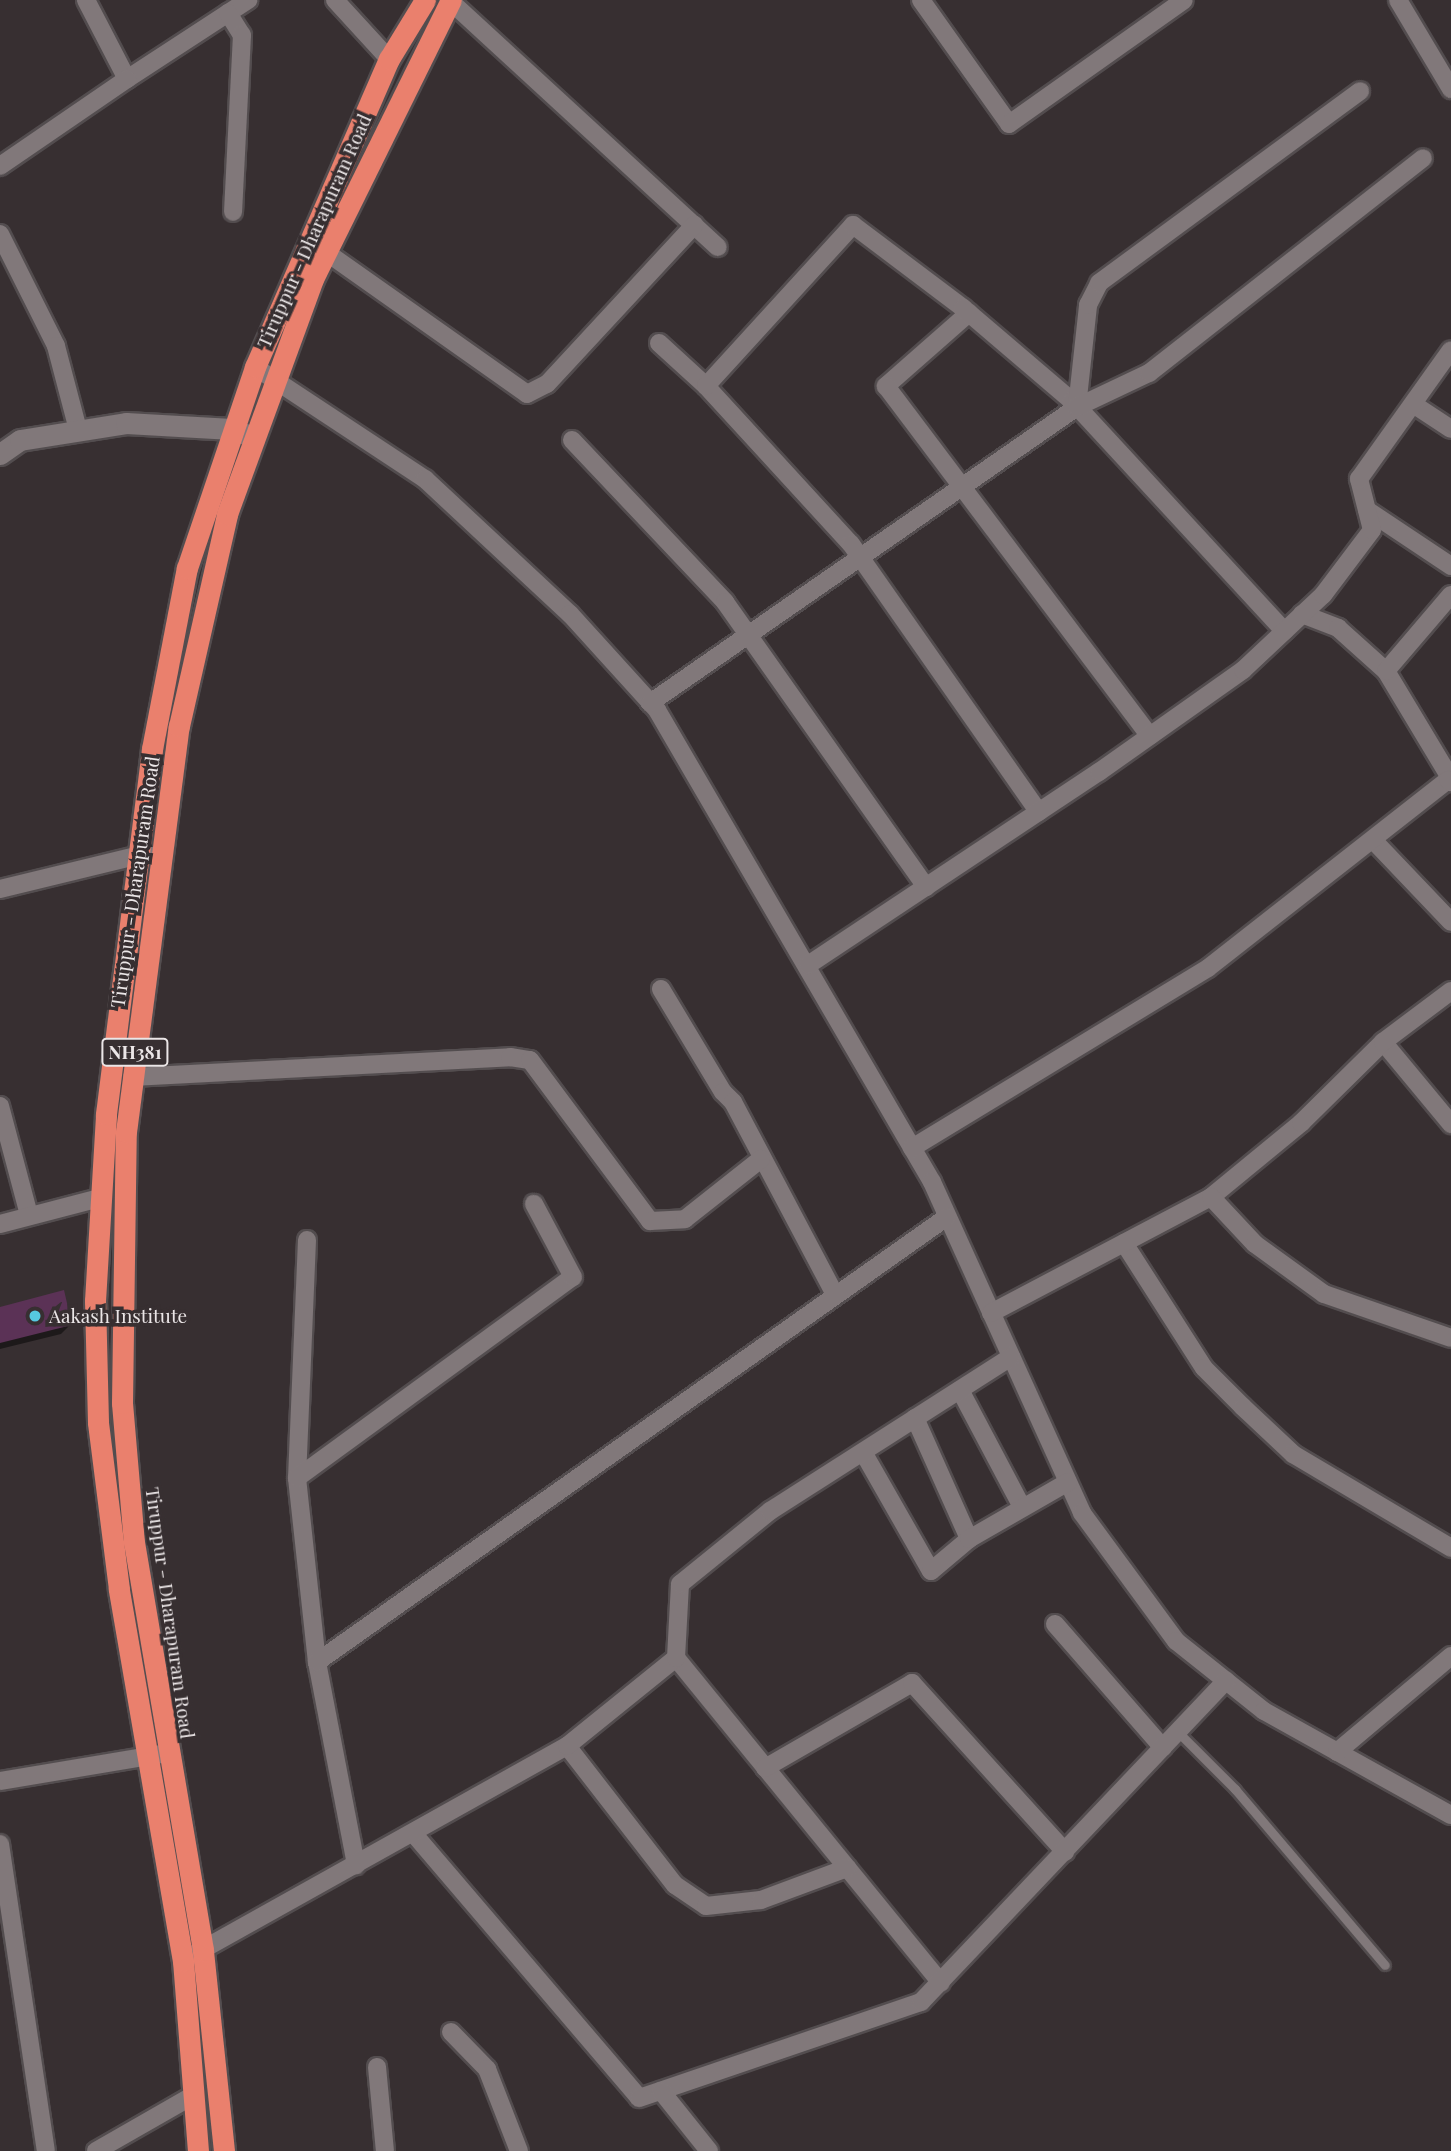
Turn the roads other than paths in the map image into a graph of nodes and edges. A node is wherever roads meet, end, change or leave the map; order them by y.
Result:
1 (86, 0) edge
2 (248, 0) edge
3 (335, 0) edge
4 (425, 0) edge
5 (450, 0) edge
6 (921, 0) edge
7 (1184, 0) edge
8 (1398, 0) edge
9 (228, 13) junction
10 (389, 59) junction
11 (127, 79) junction
12 (1450, 85) edge
13 (1360, 91) dead end
14 (1423, 158) dead end
15 (0, 166) edge
16 (233, 212) dead end
17 (694, 225) junction
18 (0, 234) edge
19 (718, 247) dead end
20 (326, 252) junction
21 (969, 313) junction
22 (659, 342) dead end
23 (1451, 350) edge
24 (264, 373) junction
25 (706, 386) junction
26 (1413, 404) junction
27 (1077, 407) junction
28 (232, 429) junction
29 (1451, 429) edge
30 (78, 430) junction
31 (253, 437) junction
32 (572, 440) dead end
33 (0, 454) edge
34 (962, 487) junction
35 (1367, 510) junction
36 (861, 558) junction
37 (1451, 566) edge
38 (1451, 595) edge
39 (1302, 614) junction
40 (1284, 631) junction
41 (748, 635) junction
42 (1386, 671) junction
43 (650, 703) junction
44 (1150, 736) junction
45 (1450, 780) edge
46 (1039, 812) junction
47 (1373, 840) junction
48 (150, 856) junction
49 (926, 887) junction
50 (0, 889) edge
51 (1451, 922) edge
52 (808, 965) junction
53 (661, 989) dead end
54 (1451, 990) edge
55 (1384, 1042) junction
56 (132, 1077) junction
57 (0, 1106) edge
58 (1451, 1124) edge
59 (912, 1148) junction
60 (761, 1159) junction
61 (1211, 1197) junction
62 (100, 1198) junction
63 (534, 1204) dead end
64 (29, 1215) junction
65 (947, 1217) junction
66 (0, 1224) edge
67 (307, 1240) dead end
68 (1124, 1243) junction
69 (835, 1295) junction
70 (991, 1312) junction
71 (1451, 1338) edge
72 (1011, 1357) junction
73 (960, 1390) junction
74 (915, 1419) junction
75 (863, 1451) junction
76 (297, 1478) junction
77 (1068, 1482) junction
78 (1022, 1507) junction
79 (969, 1539) junction
80 (1451, 1548) edge
81 (1055, 1624) dead end
82 (1451, 1656) edge
83 (676, 1658) junction
84 (317, 1662) junction
85 (1226, 1681) junction
86 (1178, 1732) junction
87 (567, 1746) junction
88 (1163, 1748) junction
89 (1337, 1752) junction
90 (157, 1756) junction
91 (765, 1768) junction
92 (0, 1781) edge
93 (1451, 1815) edge
94 (412, 1833) junction
95 (0, 1844) edge
96 (1065, 1852) junction
97 (356, 1864) junction
98 (847, 1868) junction
99 (203, 1950) junction
100 (183, 1961) junction
101 (1385, 1965) dead end
102 (941, 1983) junction
103 (451, 2032) dead end
104 (377, 2067) dead end
105 (661, 2091) junction
106 (192, 2096) junction
107 (46, 2151) edge
108 (96, 2151) edge
109 (198, 2151) edge
110 (224, 2151) edge
111 (385, 2151) edge
112 (519, 2151) edge
113 (709, 2151) edge

1 - 11 street
2 - 9 street
3 - 10 street
4 - 10 highway, NH381
5 - 17 street
5 - 20 highway, Tiruppur - Dharapuram Road / NH381
6 - 7 street
8 - 12 street
9 - 11 street
9 - 16 street
10 - 24 highway, NH381
11 - 15 street
13 - 27 street
14 - 27 street
17 - 19 street
17 - 20 street
18 - 30 street
20 - 24 highway, Tiruppur - Dharapuram Road / NH381
21 - 25 street
21 - 27 street
21 - 34 street
22 - 25 street
23 - 26 street
24 - 28 highway, NH381
24 - 31 highway, Tiruppur - Dharapuram Road / NH381
24 - 43 street
25 - 36 street
26 - 29 street
26 - 35 street
27 - 34 street
27 - 40 street
28 - 30 street
28 - 31 street
28 - 48 highway, NH381
30 - 33 street
31 - 48 highway, Tiruppur - Dharapuram Road / NH381
32 - 41 street
34 - 36 street
34 - 44 street
35 - 37 street
35 - 39 street
36 - 41 street
36 - 46 street
38 - 42 street
39 - 40 street
39 - 42 street
40 - 44 street
41 - 43 street
41 - 49 street
42 - 45 street
43 - 52 street
44 - 46 street
45 - 47 street
46 - 49 street
47 - 51 street
47 - 59 street
48 - 50 street
48 - 56 highway, Tiruppur - Dharapuram Road / NH381
48 - 62 highway, NH381
49 - 52 street
52 - 59 street
53 - 60 street
54 - 55 street
55 - 58 street
55 - 61 street
56 - 60 street
56 - 90 highway, Tiruppur - Dharapuram Road / NH381
57 - 64 street
59 - 65 street
60 - 69 street
61 - 68 street
61 - 71 street
62 - 64 street
62 - 90 highway, NH381
63 - 76 street
64 - 66 street
65 - 69 street
65 - 70 street
67 - 76 street
68 - 70 street
68 - 80 street
69 - 84 street
70 - 72 street
72 - 73 street
72 - 77 street
73 - 74 street
73 - 78 street
74 - 75 street
74 - 79 street
75 - 79 street
75 - 83 street
76 - 84 street
77 - 78 street
77 - 85 street
78 - 79 street
81 - 88 street
82 - 89 street
83 - 87 street
83 - 91 street
84 - 97 street
85 - 86 street
85 - 89 street
86 - 88 street
86 - 101 lane
87 - 94 street
87 - 98 street
88 - 96 street
89 - 93 street
90 - 92 street
90 - 99 highway, Tiruppur - Dharapuram Road / NH381
90 - 100 highway, NH381
91 - 96 street
91 - 98 street
94 - 97 street
94 - 105 street
95 - 107 street
96 - 102 street
97 - 99 street
98 - 102 street
99 - 100 street
99 - 110 highway, Tiruppur - Dharapuram Road / NH381
100 - 106 highway, NH381
102 - 105 street
103 - 112 street
104 - 111 street
105 - 113 street
106 - 108 street
106 - 109 highway, NH381

